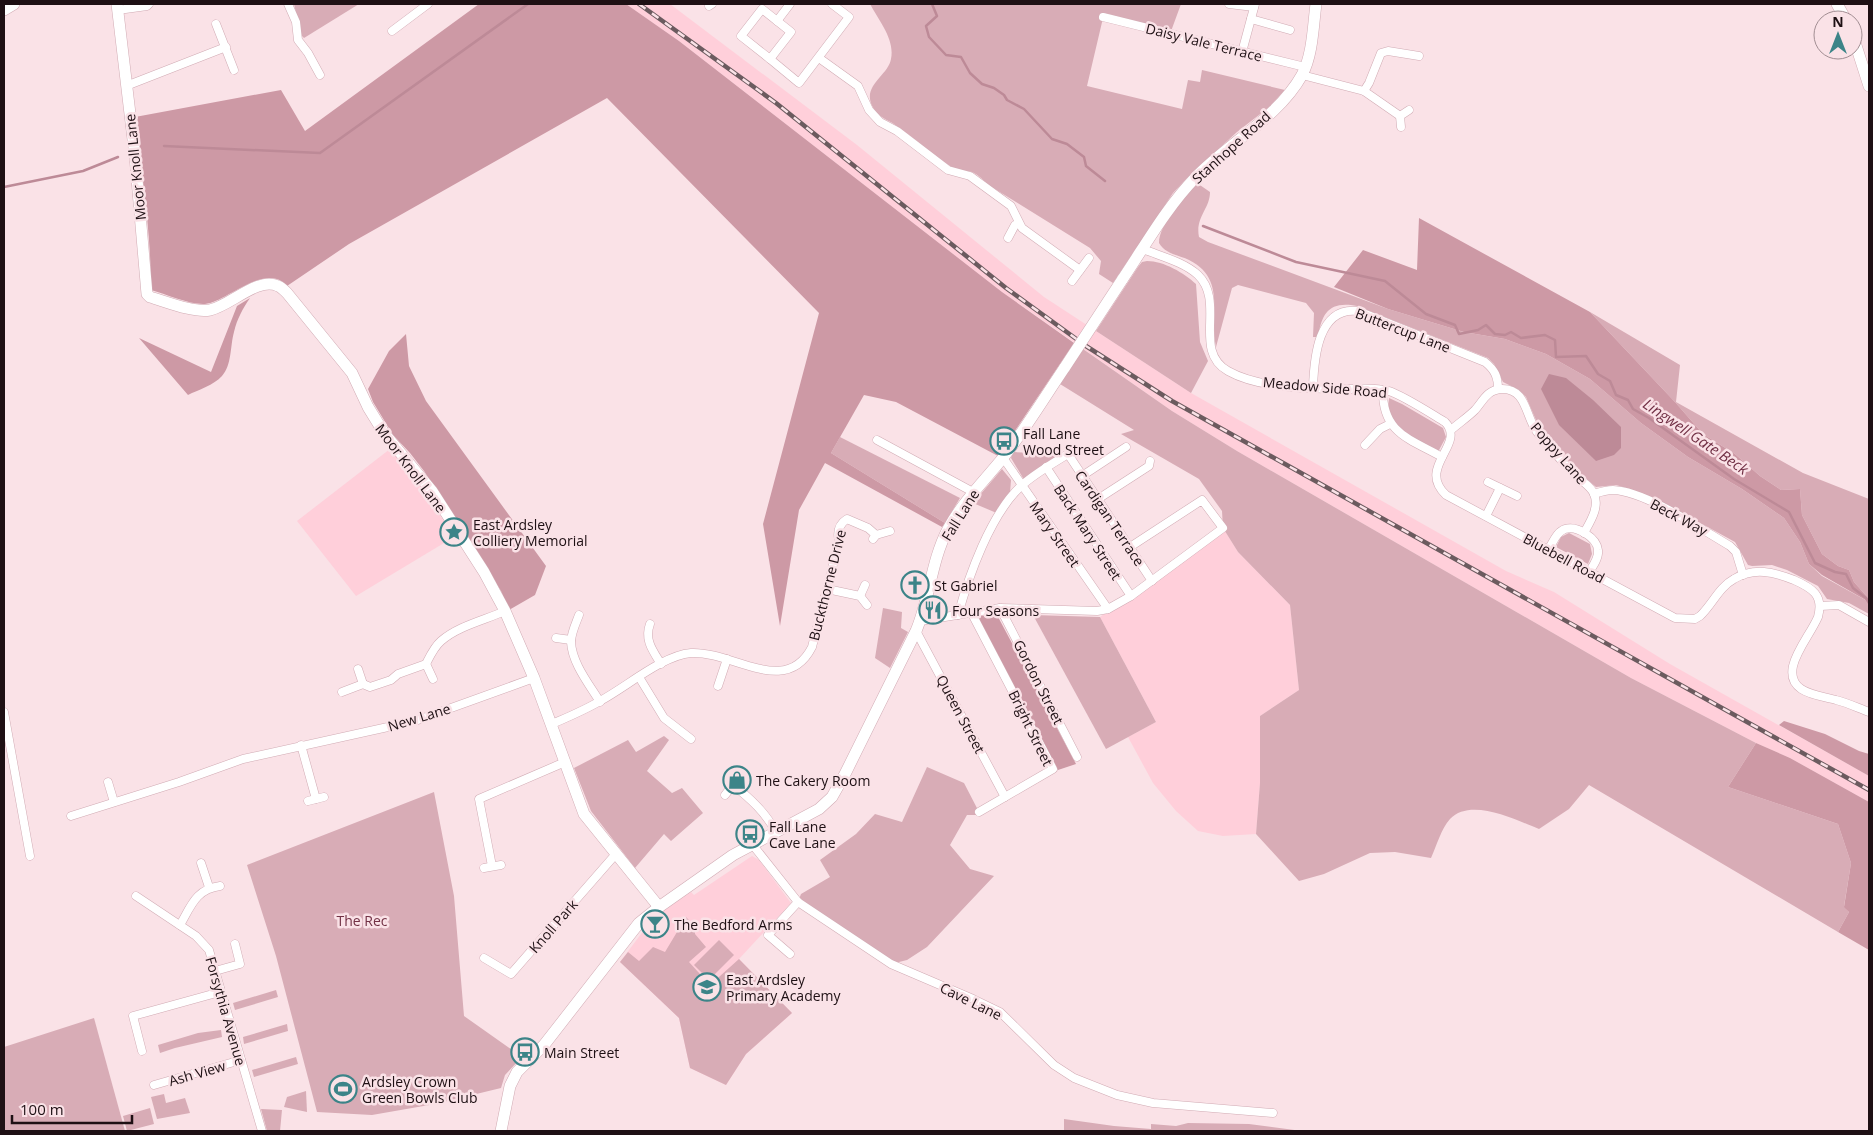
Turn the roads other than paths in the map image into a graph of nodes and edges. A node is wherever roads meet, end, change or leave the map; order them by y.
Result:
1 (14, 4) edge
2 (149, 4) edge
3 (288, 4) edge
4 (428, 4) edge
5 (790, 4) edge
6 (832, 4) edge
7 (1229, 4) edge
8 (1316, 4) edge
9 (1255, 5) edge
10 (117, 7) edge
11 (4, 10) edge
12 (1103, 18) dead end
13 (1251, 19) junction
14 (777, 21) junction
15 (216, 24) dead end
16 (1290, 30) dead end
17 (392, 31) dead end
18 (226, 47) junction
19 (1242, 52) junction
20 (1419, 56) dead end
21 (819, 58) junction
22 (770, 59) junction
23 (1861, 60) edge
24 (234, 70) dead end
25 (1303, 71) junction
26 (320, 75) dead end
27 (126, 86) junction
28 (1869, 86) edge
29 (1364, 91) junction
30 (1409, 110) dead end
31 (1400, 116) junction
32 (1401, 127) dead end
33 (1019, 224) junction
34 (1008, 238) dead end
35 (1143, 249) junction
36 (1089, 258) dead end
37 (1080, 270) junction
38 (1122, 280) joint
39 (1072, 281) dead end
40 (1313, 388) junction
41 (1498, 389) junction
42 (1383, 390) junction
43 (1390, 424) junction
44 (1451, 430) junction
45 (877, 440) dead end
46 (1365, 446) dead end
47 (1126, 447) dead end
48 (1002, 459) junction
49 (1150, 461) dead end
50 (1440, 461) junction
51 (1046, 467) junction
52 (1082, 476) junction
53 (1488, 482) dead end
54 (1021, 486) junction
55 (1500, 488) junction
56 (973, 492) junction
57 (1594, 494) junction
58 (1517, 496) dead end
59 (1098, 499) junction
60 (847, 510) dead end
61 (1486, 516) junction
62 (847, 519) junction
63 (890, 531) dead end
64 (1584, 533) junction
65 (1130, 548) junction
66 (1548, 550) junction
67 (1589, 572) junction
68 (1743, 575) junction
69 (1152, 581) junction
70 (866, 585) dead end
71 (826, 589) junction
72 (860, 596) junction
73 (1131, 596) junction
74 (867, 606) dead end
75 (1820, 606) junction
76 (1000, 608) junction
77 (1108, 609) junction
78 (505, 611) junction
79 (971, 612) junction
80 (579, 615) dead end
81 (958, 615) junction
82 (1869, 622) edge
83 (650, 624) dead end
84 (918, 626) junction
85 (556, 638) dead end
86 (571, 640) junction
87 (727, 660) junction
88 (426, 664) junction
89 (661, 664) junction
90 (358, 669) dead end
91 (639, 677) junction
92 (534, 678) junction
93 (433, 679) dead end
94 (363, 684) junction
95 (718, 686) dead end
96 (342, 692) dead end
97 (600, 702) junction
98 (4, 712) edge
99 (1869, 712) edge
100 (552, 724) junction
101 (6, 737) edge
102 (691, 739) dead end
103 (301, 745) junction
104 (1077, 756) dead end
105 (565, 762) junction
106 (740, 776) dead end
107 (108, 782) dead end
108 (733, 785) junction
109 (725, 795) dead end
110 (1006, 797) junction
111 (316, 799) dead end
112 (114, 802) junction
113 (979, 812) dead end
114 (71, 816) dead end
115 (776, 832) junction
116 (752, 844) junction
117 (616, 855) junction
118 (30, 856) dead end
119 (201, 863) dead end
120 (501, 865) dead end
121 (492, 866) junction
122 (484, 868) dead end
123 (220, 886) dead end
124 (208, 887) junction
125 (136, 896) dead end
126 (798, 902) junction
127 (658, 907) junction
128 (180, 925) junction
129 (236, 944) dead end
130 (790, 954) dead end
131 (484, 958) dead end
132 (215, 970) junction
133 (220, 992) junction
134 (142, 1051) dead end
135 (241, 1060) junction
136 (154, 1085) dead end
137 (1273, 1113) dead end
138 (261, 1131) edge
139 (501, 1131) edge

1 - 11 street
2 - 10 street
3 - 26 street
4 - 17 street
5 - 14 street
6 - 21 street
7 - 9 street
8 - 25 street, Stanhope Road
9 - 13 street
10 - 27 street, Moor Knoll Lane
12 - 19 street, Daisy Vale Terrace
13 - 16 street
13 - 19 street
14 - 22 street
14 - 22 street
15 - 18 street
18 - 24 street
18 - 27 street
19 - 25 street, Daisy Vale Terrace
20 - 29 street
21 - 22 street
21 - 33 street
23 - 28 street
25 - 29 street, Daisy Vale Terrace
25 - 35 street, Stanhope Road
27 - 78 street, Moor Knoll Lane
29 - 31 street
30 - 31 street
31 - 32 street
33 - 34 street
33 - 37 street
35 - 38 street, Stanhope Road
35 - 40 street, Meadow Side Road
36 - 37 street
37 - 39 street
38 - 48 street, Fall Lane, bridge
40 - 41 street, Buttercup Lane
40 - 42 street, Meadow Side Road
41 - 44 street
41 - 57 street, Poppy Lane
42 - 43 street
42 - 44 street, Meadow Side Road
43 - 46 street
43 - 50 street
44 - 50 street
45 - 56 street
47 - 52 street
48 - 54 street, Mary Street
48 - 56 street, Fall Lane
49 - 59 street
50 - 61 street, Bluebell Road
51 - 52 street, Cardigan Terrace
51 - 54 street
51 - 73 street, Back Mary Street
52 - 59 street, Cardigan Terrace
53 - 55 street
54 - 77 street, Mary Street
54 - 81 street
55 - 58 street
55 - 61 street
56 - 84 street, Fall Lane
57 - 64 street, Poppy Lane
57 - 68 street, Beck Way
59 - 65 street, Cardigan Terrace
60 - 62 street, Buckthorne Drive
61 - 66 street, Bluebell Road
62 - 63 street, Buckthorne Drive
62 - 71 street, Buckthorne Drive
64 - 66 street
64 - 67 street
65 - 69 street, Cardigan Terrace
65 - 69 street
66 - 67 street, Bluebell Road
67 - 68 street, Bluebell Road
68 - 75 street
69 - 73 street
70 - 72 street
71 - 72 street
71 - 87 street, Buckthorne Drive
72 - 74 street
73 - 77 street
75 - 82 street
75 - 99 street
76 - 77 street
76 - 79 street
76 - 104 street, Gordon Street
78 - 88 street
78 - 92 street, Moor Knoll Lane
79 - 81 street
79 - 110 street, Bright Street
80 - 86 street
81 - 84 street
83 - 89 street
84 - 110 street, Queen Street
84 - 115 street, Fall Lane
85 - 86 street
86 - 97 street
87 - 89 street, Buckthorne Drive
87 - 95 street
88 - 93 street
88 - 94 street
89 - 91 street, Buckthorne Drive
90 - 94 street
91 - 97 street, Buckthorne Drive
91 - 102 street
92 - 100 street, Moor Knoll Lane
92 - 103 street, New Lane
94 - 96 street
97 - 100 street, Buckthorne Drive
98 - 101 street
100 - 105 street, Moor Knoll Lane
101 - 118 street
103 - 111 street
103 - 112 street, New Lane
105 - 117 street, Moor Knoll Lane
105 - 121 street
106 - 108 street
107 - 112 street
108 - 109 street
108 - 115 street
110 - 113 street, Bright Street
112 - 114 street, New Lane
115 - 116 street, Fall Lane
116 - 126 street, Cave Lane
116 - 127 street
117 - 127 street, Moor Knoll Lane
117 - 131 street, Knoll Park
119 - 124 street
120 - 121 street
121 - 122 street
123 - 124 street
124 - 128 street
125 - 128 street, Forsythia Avenue
126 - 130 street
126 - 137 street, Cave Lane
127 - 139 street
128 - 132 street, Forsythia Avenue
129 - 132 street
132 - 133 street, Forsythia Avenue
133 - 134 street
133 - 135 street, Forsythia Avenue
135 - 136 street, Ash View
135 - 138 street, Forsythia Avenue

